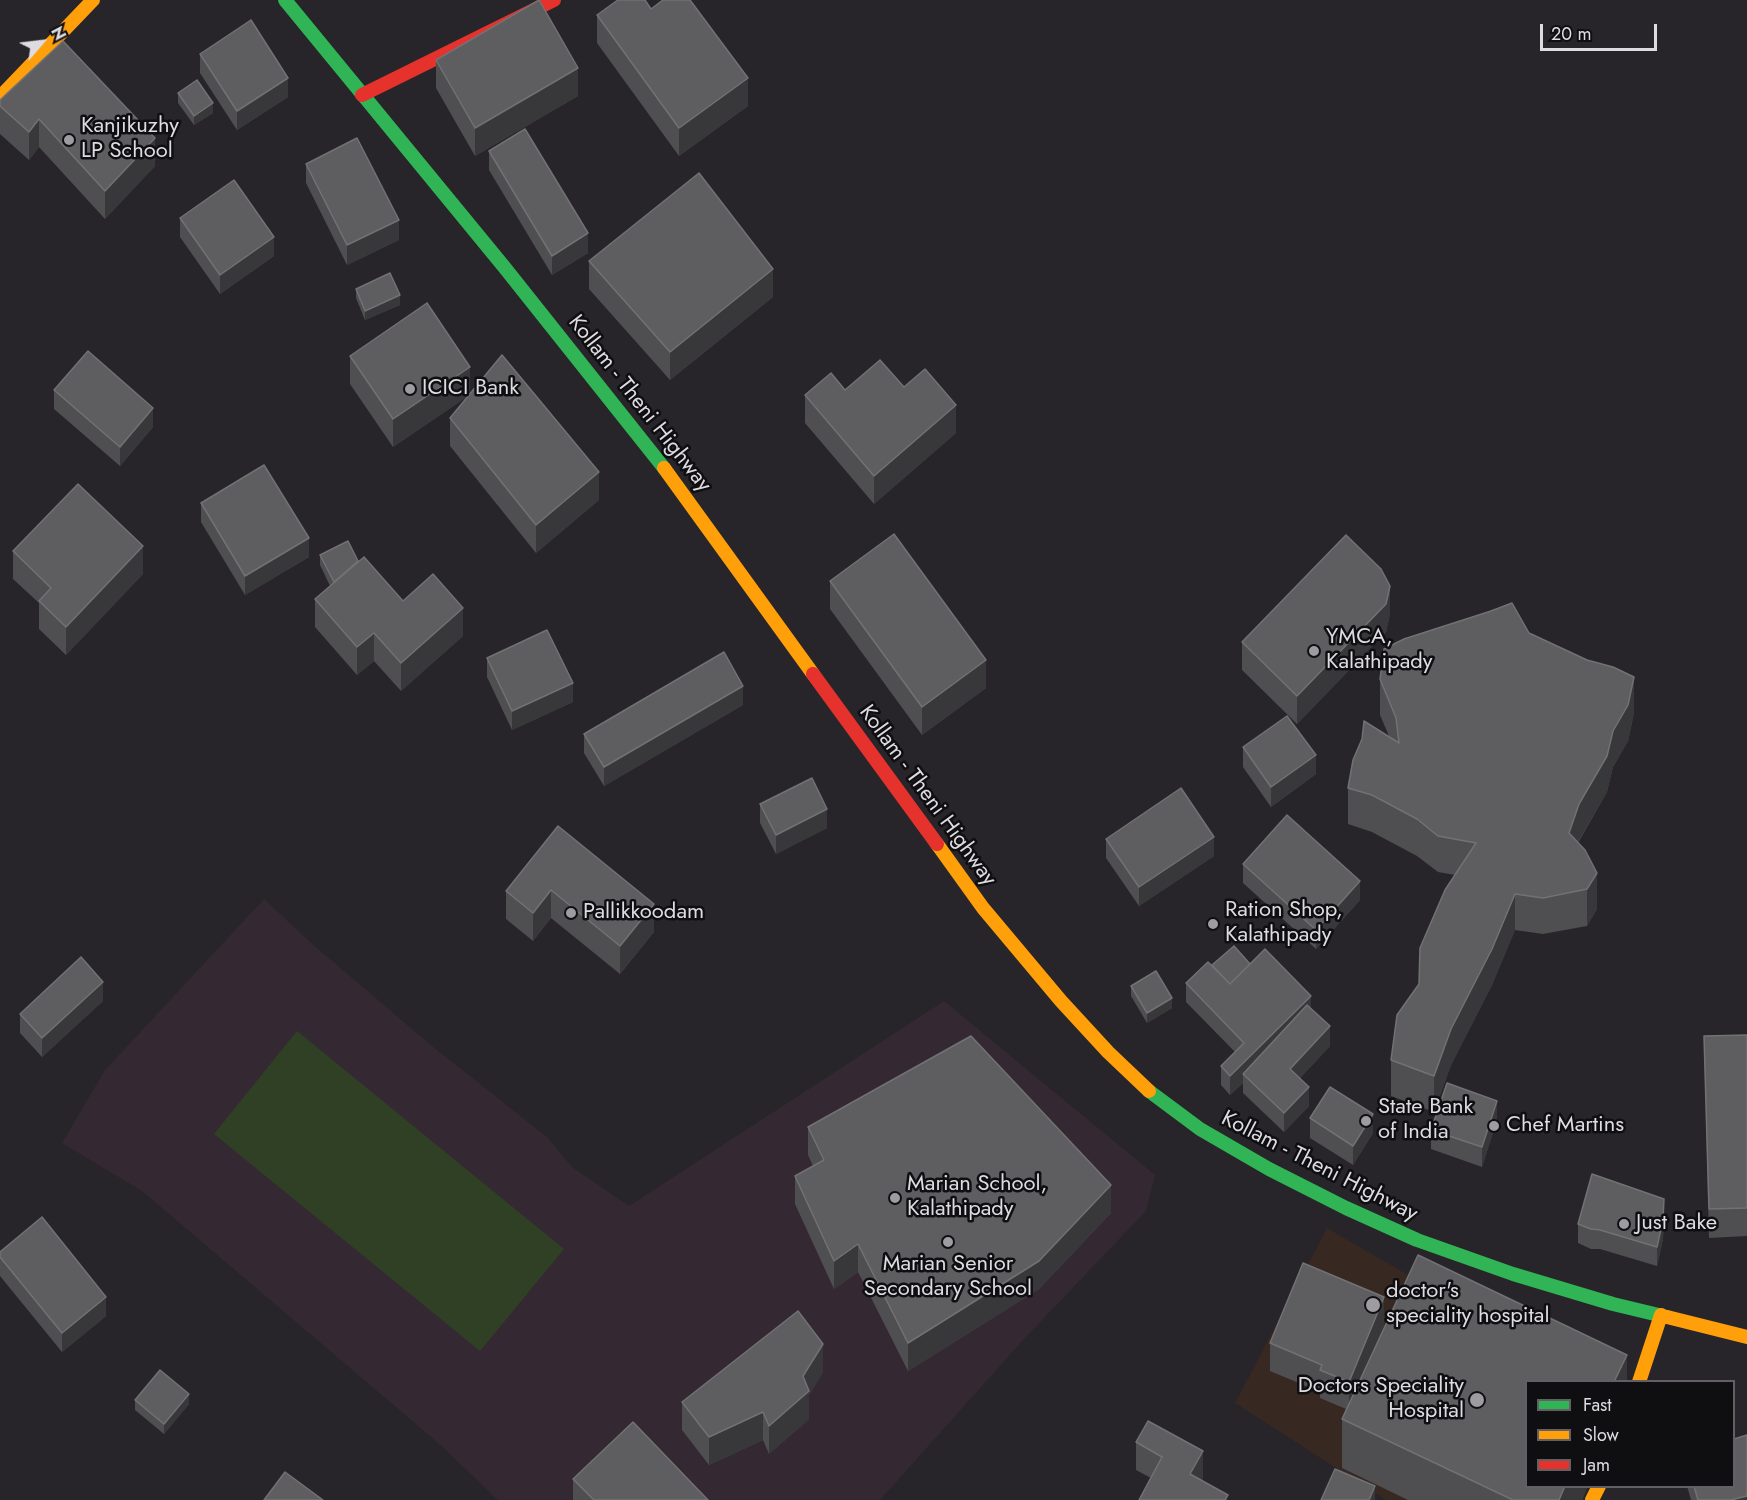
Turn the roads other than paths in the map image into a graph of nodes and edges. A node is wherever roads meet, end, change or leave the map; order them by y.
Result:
1 (93, 0) edge
2 (285, 0) edge
3 (554, 0) edge
4 (362, 95) junction
5 (0, 97) edge
6 (1661, 1315) junction
7 (1747, 1337) edge
8 (1640, 1380) edge

1 - 5 main road
2 - 4 main road, Kollam - Theni Highway
3 - 4 main road
4 - 6 main road, Kollam - Theni Highway
6 - 7 main road, Kollam - Theni Highway
6 - 8 main road

